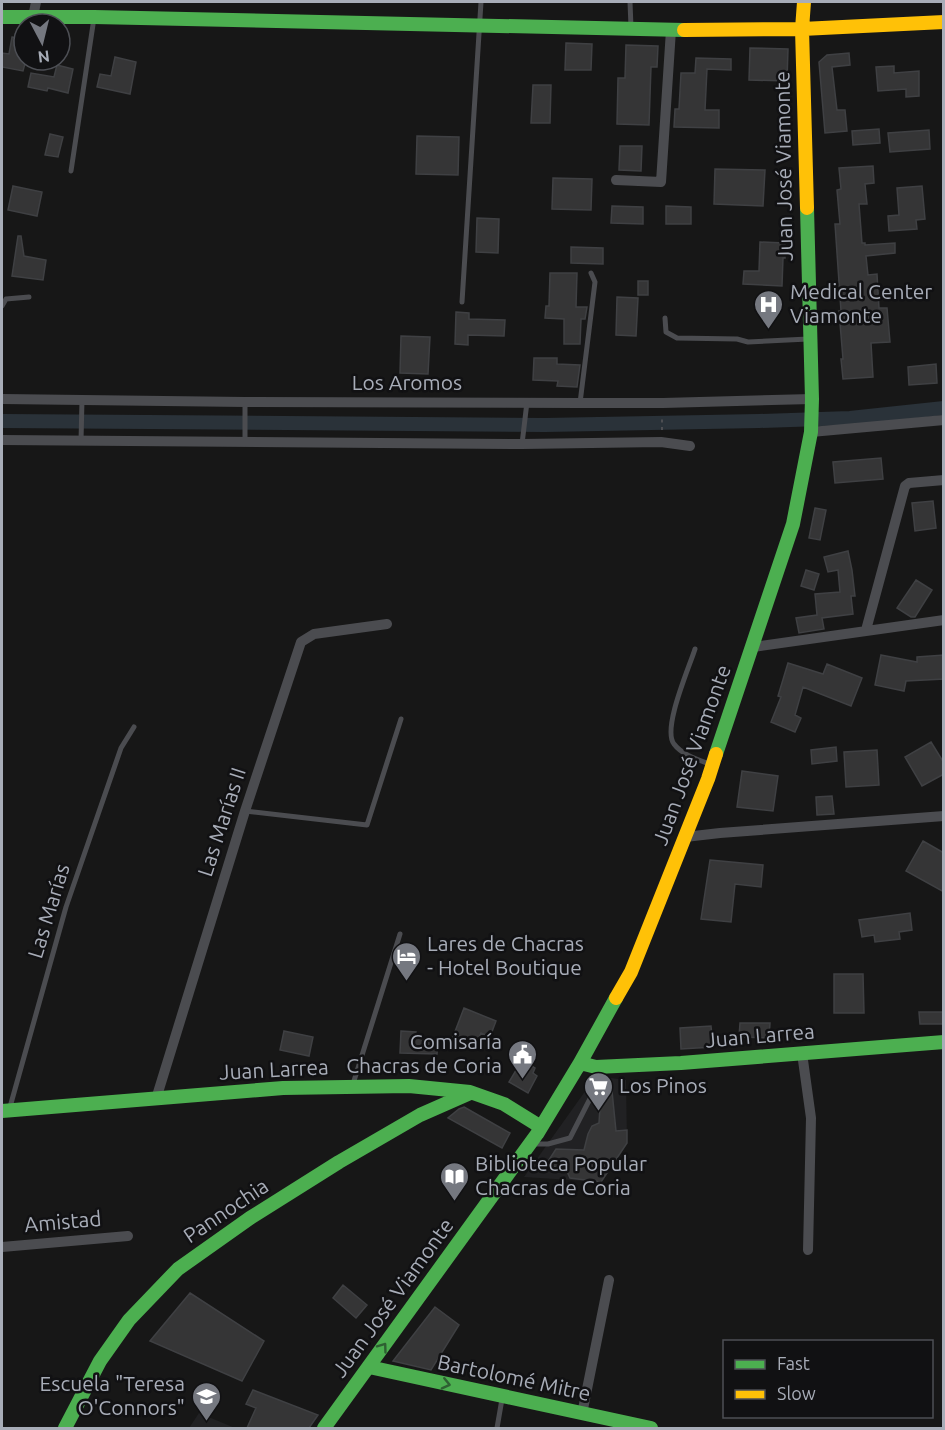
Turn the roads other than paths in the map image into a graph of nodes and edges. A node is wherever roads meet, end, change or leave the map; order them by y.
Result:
1 (482, 2) edge
2 (630, 2) edge
3 (804, 2) edge
4 (72, 17) edge
5 (94, 17) junction
6 (944, 22) edge
7 (480, 25) junction
8 (631, 28) junction
9 (802, 29) junction
10 (671, 30) junction
11 (71, 171) dead end
12 (616, 180) dead end
13 (591, 273) dead end
14 (28, 297) dead end
15 (462, 302) dead end
16 (2, 306) edge
17 (665, 318) dead end
18 (810, 339) junction
19 (2, 399) edge
20 (812, 399) junction
21 (82, 400) junction
22 (245, 402) junction
23 (527, 402) junction
24 (580, 404) junction
25 (944, 420) edge
26 (811, 432) junction
27 (2, 440) edge
28 (81, 441) junction
29 (245, 442) junction
30 (522, 444) junction
31 (690, 446) dead end
32 (944, 480) edge
33 (944, 620) edge
34 (387, 624) dead end
35 (866, 630) junction
36 (753, 647) junction
37 (695, 649) dead end
38 (401, 719) dead end
39 (134, 727) dead end
40 (713, 765) junction
41 (245, 811) junction
42 (944, 816) edge
43 (685, 837) junction
44 (400, 934) dead end
45 (944, 1042) edge
46 (802, 1053) junction
47 (580, 1063) junction
48 (596, 1067) junction
49 (352, 1086) junction
50 (470, 1092) junction
51 (156, 1099) junction
52 (5, 1111) edge
53 (541, 1127) junction
54 (529, 1144) junction
55 (128, 1236) dead end
56 (2, 1247) edge
57 (808, 1250) dead end
58 (609, 1280) dead end
59 (369, 1367) junction
60 (502, 1397) junction
61 (582, 1414) junction
62 (65, 1428) edge
63 (324, 1428) edge
64 (497, 1428) edge
65 (651, 1428) edge

1 - 7 lane
2 - 8 lane
3 - 9 main road, Juan José Viamonte
4 - 5 main road
5 - 7 main road
5 - 11 lane
6 - 9 main road
7 - 8 main road
7 - 15 lane
8 - 10 main road
9 - 10 main road
9 - 18 main road, Juan José Viamonte
10 - 12 street
13 - 24 lane
14 - 16 lane
17 - 18 lane
18 - 20 main road, Juan José Viamonte
19 - 21 street, Los Aromos
20 - 24 street, Los Aromos
20 - 26 main road, Juan José Viamonte
21 - 22 street, Los Aromos
21 - 28 lane
22 - 23 street, Los Aromos
22 - 29 lane
23 - 24 street, Los Aromos
23 - 30 lane
25 - 26 street
26 - 36 main road, Juan José Viamonte
27 - 28 street
28 - 29 street
29 - 30 street
30 - 31 street
32 - 35 street
33 - 35 street
34 - 41 street, Las Marías II
35 - 36 street
36 - 40 main road, Juan José Viamonte
37 - 40 lane
38 - 41 lane
39 - 52 lane, Las Marías
40 - 43 main road, Juan José Viamonte
41 - 51 street, Las Marías II
42 - 43 street
43 - 47 main road, Juan José Viamonte
44 - 49 lane
45 - 46 main road, Juan Larrea
46 - 48 main road, Juan Larrea
46 - 57 street
47 - 48 main road, Juan Larrea
47 - 53 main road, Juan José Viamonte
48 - 54 lane
49 - 50 main road, Juan Larrea
49 - 51 main road, Juan Larrea
50 - 53 main road, Juan Larrea
50 - 62 main road, Pannochia
51 - 52 main road, Juan Larrea
53 - 54 main road, Juan José Viamonte
59 -> 54 main road, Juan José Viamonte
55 - 56 street, Amistad
58 - 61 street
59 -> 60 main road, Bartolomé Mitre
59 - 63 main road, Juan José Viamonte
60 - 61 main road, Bartolomé Mitre
60 - 64 lane
61 - 65 main road, Bartolomé Mitre

